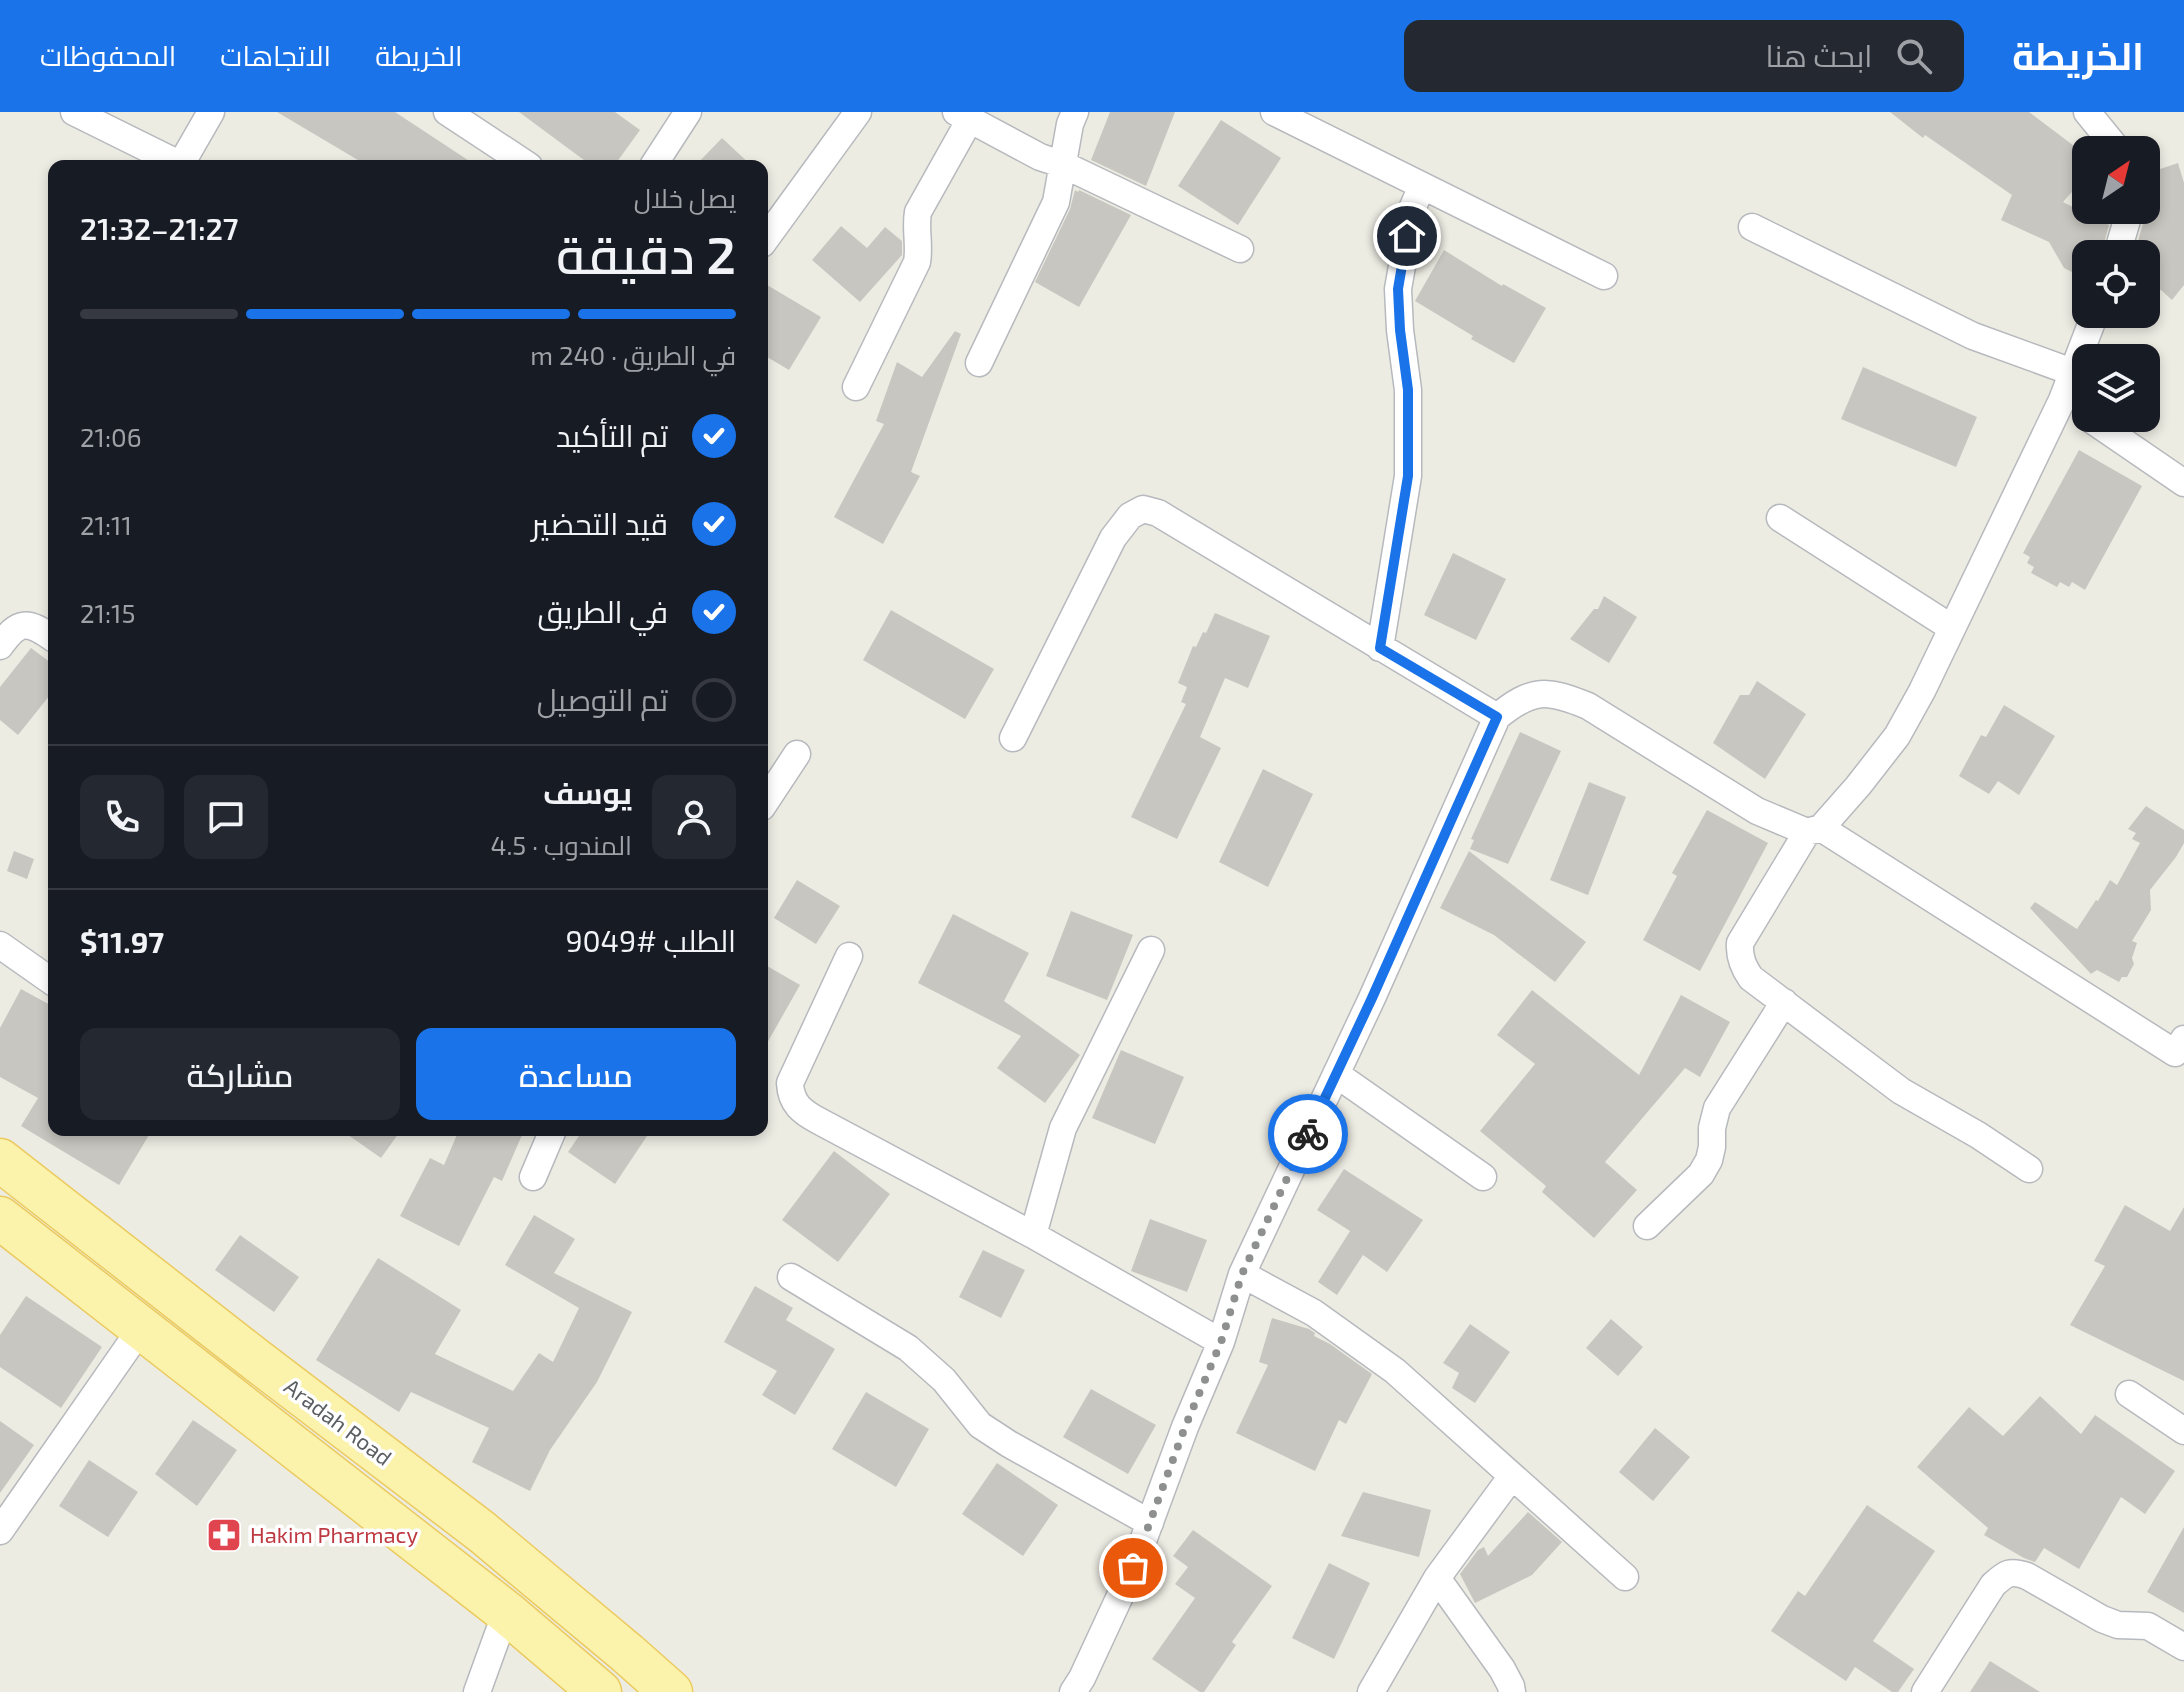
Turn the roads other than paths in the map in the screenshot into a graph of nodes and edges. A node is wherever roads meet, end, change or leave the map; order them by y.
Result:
1 (74, 112) edge
2 (211, 112) edge
3 (447, 112) edge
4 (688, 112) edge
5 (858, 112) edge
6 (1075, 112) edge
7 (1274, 112) edge
8 (2087, 112) edge
9 (963, 116) edge
10 (2107, 136) edge
11 (503, 159) edge
12 (169, 160) edge
13 (184, 160) edge
14 (657, 160) edge
15 (1064, 165) junction
16 (1422, 186) junction
17 (1752, 227) dead end
18 (768, 236) edge
19 (1240, 249) dead end
20 (1604, 276) dead end
21 (979, 363) dead end
22 (2072, 372) joint
23 (856, 387) dead end
24 (2062, 400) junction
25 (2072, 407) edge
26 (2109, 432) edge
27 (2184, 483) edge
28 (1780, 518) dead end
29 (1952, 628) junction
30 (48, 635) edge
31 (0, 646) edge
32 (1380, 648) junction
33 (1497, 717) junction
34 (1013, 738) dead end
35 (797, 754) dead end
36 (768, 798) edge
37 (1814, 830) junction
38 (0, 945) edge
39 (1151, 950) dead end
40 (849, 956) dead end
41 (48, 979) edge
42 (1784, 1002) junction
43 (2184, 1039) edge
44 (1336, 1074) junction
45 (550, 1136) edge
46 (0, 1160) edge
47 (2029, 1169) dead end
48 (533, 1177) dead end
49 (1483, 1177) dead end
50 (0, 1218) edge
51 (1647, 1226) dead end
52 (1033, 1235) junction
53 (1242, 1274) junction
54 (791, 1277) dead end
55 (142, 1327) junction
56 (1221, 1342) junction
57 (2129, 1394) dead end
58 (2184, 1431) edge
59 (1512, 1476) junction
60 (1150, 1523) junction
61 (0, 1531) edge
62 (1625, 1577) dead end
63 (1437, 1578) junction
64 (506, 1612) junction
65 (2184, 1647) edge
66 (477, 1692) edge
67 (600, 1692) edge
68 (671, 1692) edge
69 (1073, 1692) edge
70 (1371, 1692) edge
71 (1512, 1692) edge
72 (1925, 1692) edge

1 - 12 street
2 - 13 street
3 - 11 street
4 - 14 street
5 - 18 street
6 - 15 street
7 - 16 street
8 - 10 street
9 - 15 street
9 - 23 street
15 - 19 street
15 - 21 street
16 - 20 street
16 - 32 street
17 - 22 street
22 - 24 street
24 - 25 street
24 - 29 street
26 - 27 street
28 - 29 street
29 - 37 street
30 - 31 street
32 - 33 street
32 - 34 street
33 - 37 street
33 - 44 street
35 - 36 street
37 - 42 street
37 - 43 street
38 - 41 street
39 - 52 street
40 - 52 street
42 - 47 street
42 - 51 street
44 - 49 street
44 - 53 street
45 - 48 street
46 - 68 main road, Aradah Road
50 - 55 main road
52 - 56 street
53 - 56 street
53 - 59 street
54 - 60 street
55 - 61 street
55 - 64 main road
56 - 60 street
57 - 58 street
59 - 62 street
59 - 63 street
60 - 69 street
63 - 70 street
63 - 71 street
64 - 66 street
64 - 67 main road
65 - 72 street

